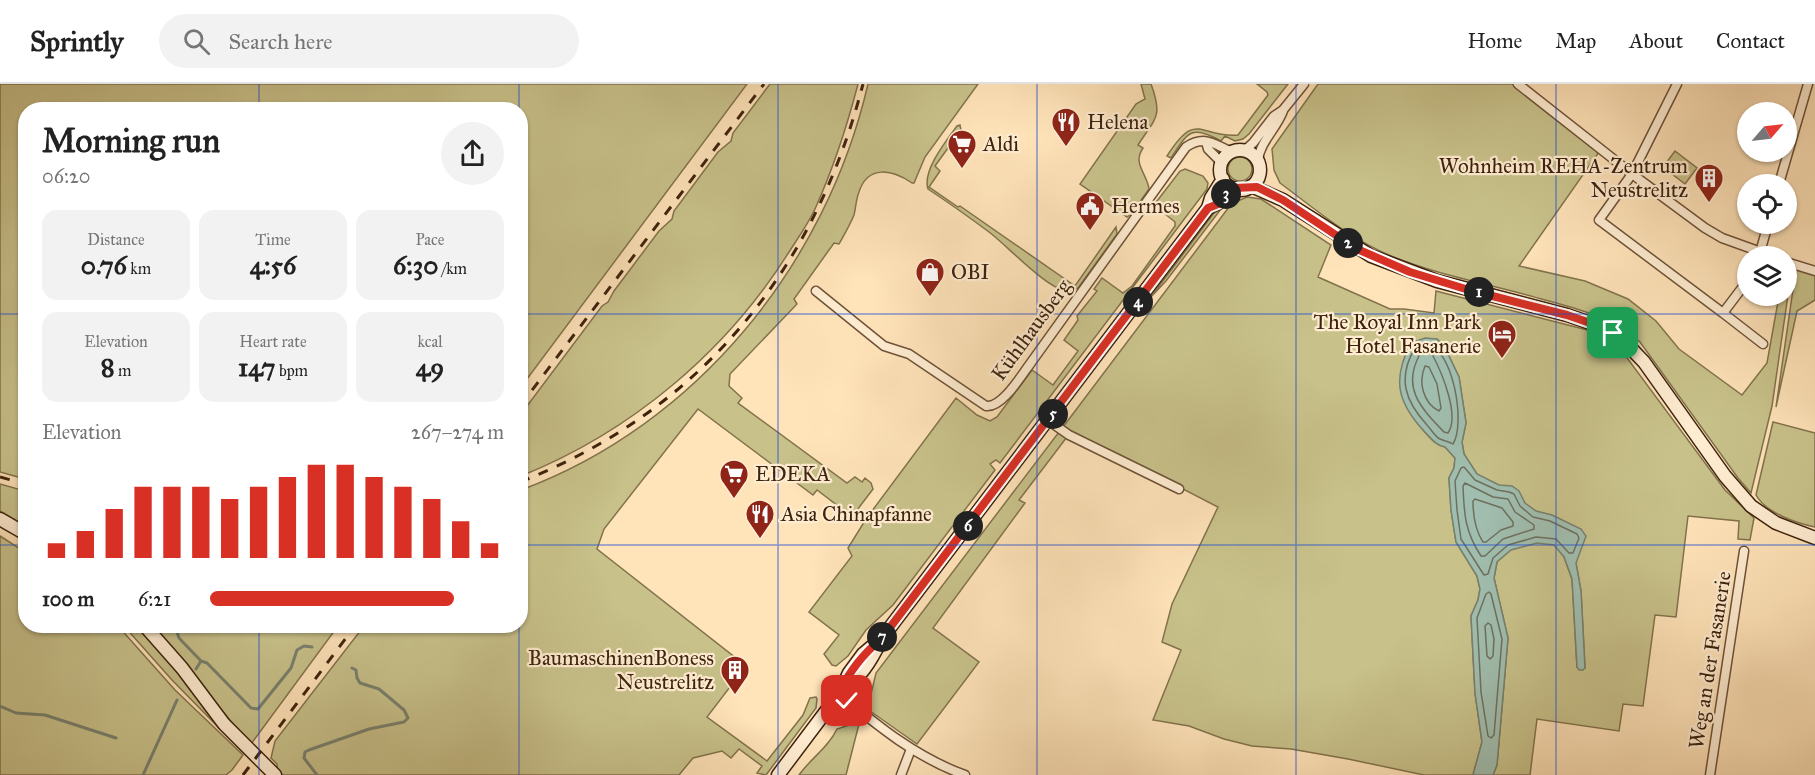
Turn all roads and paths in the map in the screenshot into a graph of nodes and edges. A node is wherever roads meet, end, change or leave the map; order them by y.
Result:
1 (1304, 84) edge
2 (1518, 84) edge
3 (1677, 84) edge
4 (1808, 84) edge
5 (1283, 110) junction
6 (1206, 142) junction
7 (1239, 151) junction
8 (1258, 160) junction
9 (1222, 163) junction
10 (1260, 173) junction
11 (1632, 174) junction
12 (1782, 174) edge
13 (1223, 179) junction
14 (1251, 186) junction
15 (1234, 188) junction
16 (1283, 200) junction
17 (1208, 208) junction
18 (1740, 246) edge
19 (1797, 265) edge
20 (1815, 271) edge
21 (816, 291) dead end
22 (1737, 295) edge
23 (1723, 313) junction
24 (1763, 344) dead end
25 (1048, 421) junction
26 (1179, 489) dead end
27 (0, 519) edge
28 (18, 529) edge
29 (1815, 538) edge
30 (1744, 551) dead end
31 (151, 633) edge
32 (838, 694) junction
33 (911, 749) junction
34 (275, 775) edge
35 (778, 775) edge
36 (901, 775) edge
37 (964, 775) edge
38 (1710, 775) edge

1 - 5 street
2 - 11 street
3 - 11 street
4 - 12 street
5 - 7 street
5 - 8 street
6 - 7 street
6 - 9 street
6 - 21 street, Kühlhausberg
7 - 8 main road
7 - 9 main road
8 - 10 main road
9 - 13 main road
10 - 14 main road
10 - 16 main road
11 - 18 street
11 - 23 street
13 - 15 main road
13 - 17 main road
14 - 15 main road
14 - 16 main road
15 - 17 main road
16 - 29 main road
17 - 25 main road
19 - 20 street
22 - 23 street
23 - 24 street
25 - 26 street
25 - 32 main road
27 - 28 main road
30 - 38 street, Weg an der Fasanerie
31 - 34 main road
32 - 33 street
32 - 35 main road
33 - 36 street
33 - 37 street

